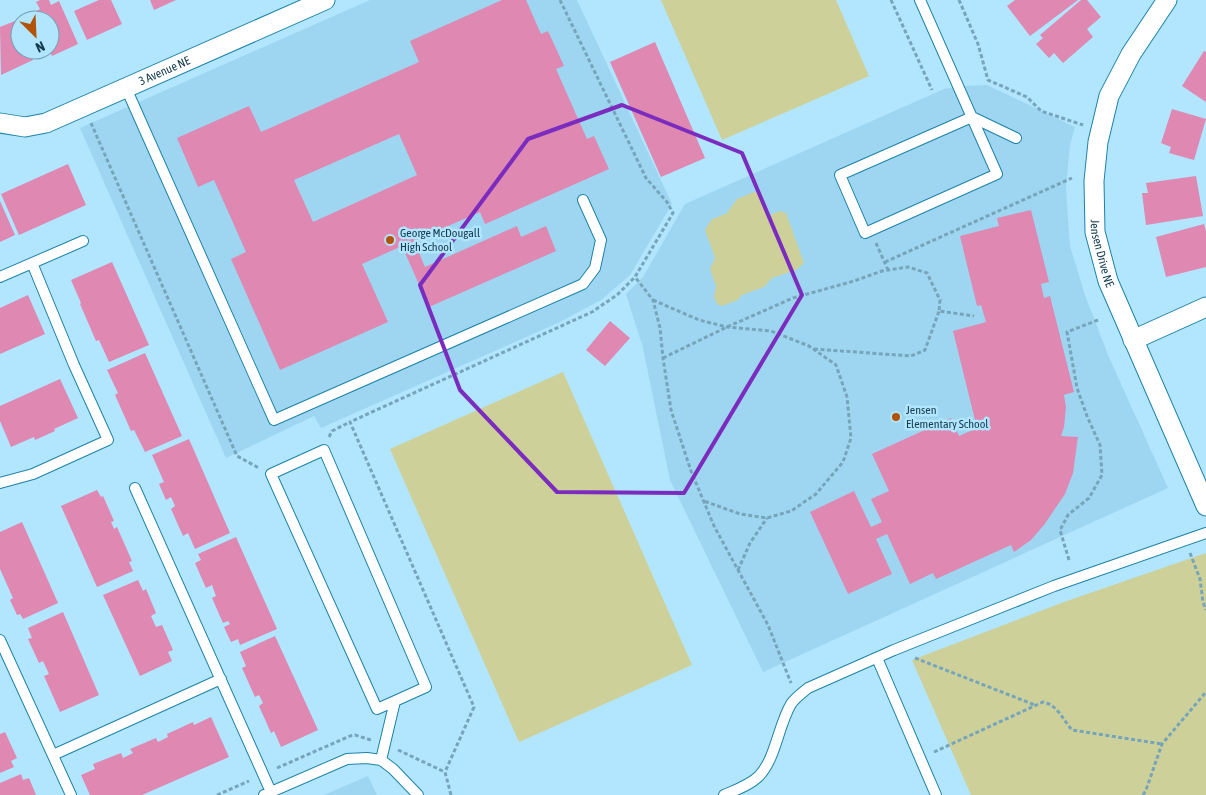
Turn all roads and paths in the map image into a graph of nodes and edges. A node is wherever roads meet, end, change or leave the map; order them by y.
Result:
1 (325, 0) edge
2 (560, 0) edge
3 (891, 0) edge
4 (920, 0) edge
5 (959, 0) edge
6 (1167, 0) edge
7 (126, 88) junction
8 (932, 90) dead end
9 (84, 106) junction
10 (972, 117) junction
11 (0, 123) edge
12 (1100, 131) junction
13 (1016, 138) dead end
14 (1072, 178) dead end
15 (583, 200) dead end
16 (870, 231) junction
17 (83, 241) dead end
18 (885, 262) junction
19 (32, 263) junction
20 (888, 270) junction
21 (0, 277) edge
22 (634, 277) junction
23 (653, 300) junction
24 (1206, 307) edge
25 (939, 311) junction
26 (974, 316) dead end
27 (1098, 320) dead end
28 (727, 327) junction
29 (1133, 340) junction
30 (813, 349) junction
31 (663, 358) junction
32 (350, 422) junction
33 (324, 450) junction
34 (271, 474) junction
35 (0, 483) edge
36 (135, 488) dead end
37 (704, 501) junction
38 (1206, 506) edge
39 (767, 518) junction
40 (1206, 533) edge
41 (1185, 541) junction
42 (1069, 560) dead end
43 (738, 570) junction
44 (1206, 610) edge
45 (0, 640) edge
46 (894, 650) junction
47 (876, 658) junction
48 (221, 680) junction
49 (1206, 692) edge
50 (797, 697) junction
51 (395, 701) junction
52 (1036, 705) junction
53 (1162, 744) junction
54 (53, 755) junction
55 (920, 759) junction
56 (380, 760) junction
57 (744, 791) edge
58 (267, 793) edge
59 (71, 795) edge
60 (418, 795) edge
61 (451, 795) edge
62 (724, 795) edge
63 (936, 795) edge
64 (1143, 795) edge

1 - 7 street, 3 Avenue NE
2 - 22 path
3 - 8 path
4 - 10 lane
5 - 12 path
6 - 12 street, Jensen Drive NE
7 - 9 street, 3 Avenue NE
7 - 15 lane
9 - 11 street, 3 Avenue NE
9 - 34 path
10 - 13 lane
10 - 16 lane
10 - 16 lane
12 - 29 street, Jensen Drive NE
14 - 18 path
16 - 18 path
17 - 19 lane
18 - 20 path
19 - 21 lane
19 - 35 lane
20 - 25 path
20 - 28 path
22 - 23 path
22 - 32 path
23 - 28 path
23 - 31 path
24 - 29 street
25 - 26 path
25 - 30 path
27 - 42 path
28 - 30 path
28 - 31 path
29 - 38 street, Jensen Drive NE
30 - 39 path
31 - 37 path
32 - 33 path
32 - 61 path
33 - 34 lane
33 - 51 lane
34 - 51 lane
36 - 48 lane
37 - 39 path
37 - 43 path
39 - 43 path
40 - 41 lane
41 - 44 path
41 - 46 lane
43 - 50 path
45 - 54 lane
46 - 47 lane
46 - 52 path
47 - 50 lane
47 - 55 lane
48 - 54 lane
48 - 58 lane
49 - 53 path
50 - 57 lane
51 - 56 lane
52 - 53 path
52 - 55 path
53 - 64 path
54 - 59 lane
55 - 63 lane
56 - 58 lane
56 - 60 lane
57 - 62 lane

